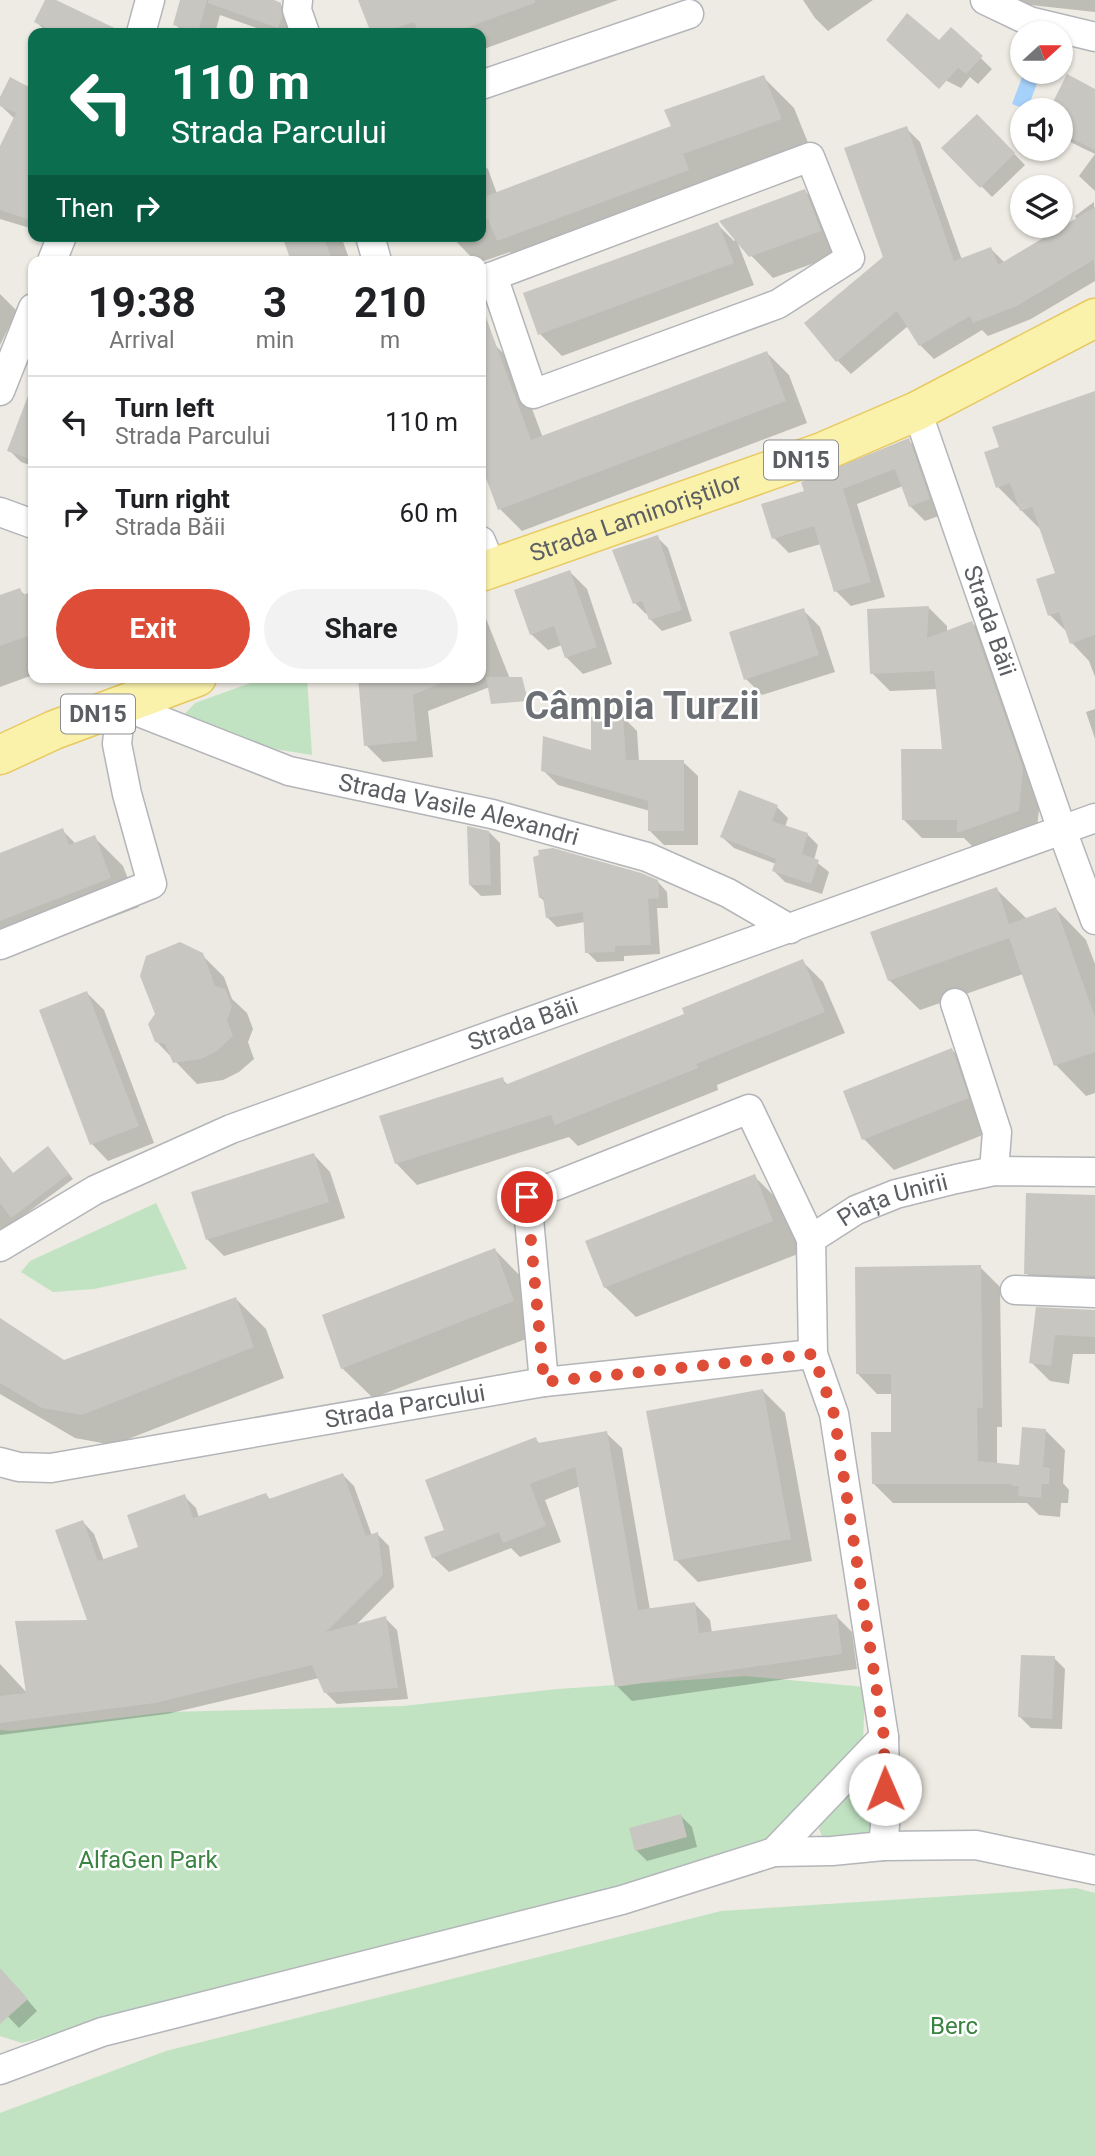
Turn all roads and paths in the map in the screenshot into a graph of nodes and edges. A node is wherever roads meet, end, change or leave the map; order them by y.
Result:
1 (150, 0) edge
2 (298, 0) edge
3 (985, 0) edge
4 (690, 14) dead end
5 (142, 28) edge
6 (303, 28) edge
7 (1095, 37) edge
8 (486, 83) edge
9 (487, 278) edge
10 (28, 320) edge
11 (1092, 325) edge
12 (0, 390) edge
13 (917, 411) junction
14 (0, 512) edge
15 (28, 522) edge
16 (486, 560) edge
17 (181, 683) edge
18 (121, 705) junction
19 (0, 755) edge
20 (1095, 818) edge
21 (1062, 830) junction
22 (1095, 920) edge
23 (790, 929) junction
24 (0, 945) edge
25 (955, 1003) dead end
26 (994, 1171) junction
27 (1095, 1172) edge
28 (4, 1238) edge
29 (811, 1238) junction
30 (1015, 1290) dead end
31 (1095, 1293) edge
32 (813, 1354) junction
33 (544, 1382) junction
34 (0, 1462) edge
35 (884, 1737) junction
36 (883, 1846) junction
37 (774, 1852) junction
38 (1095, 1870) edge
39 (0, 2070) edge

1 - 5 street
2 - 6 street
3 - 7 street
4 - 8 street
9 - 9 street
10 - 12 street
11 - 13 main road, Strada Laminoriștilor / DN15
13 - 16 main road, Strada Laminoriștilor / DN15
13 - 21 street, Strada Băii
14 - 15 street
17 - 18 main road, DN15
18 - 19 main road, DN15
18 - 23 street, Strada Vasile Alexandri
18 - 24 street
20 - 21 street, Strada Băii
21 - 22 street
21 - 23 street, Strada Băii
23 - 28 street, Strada Băii
25 - 26 street
26 - 27 street, Piața Unirii
26 - 29 street, Piața Unirii
29 - 32 street, Piața Unirii
29 - 33 street
30 - 31 street
32 - 33 street, Strada Parcului
32 - 35 street, Piața Unirii
33 - 34 street, Strada Parcului
35 - 36 street, Piața Unirii
35 - 37 street
36 - 37 street
36 - 38 street
37 - 39 street

